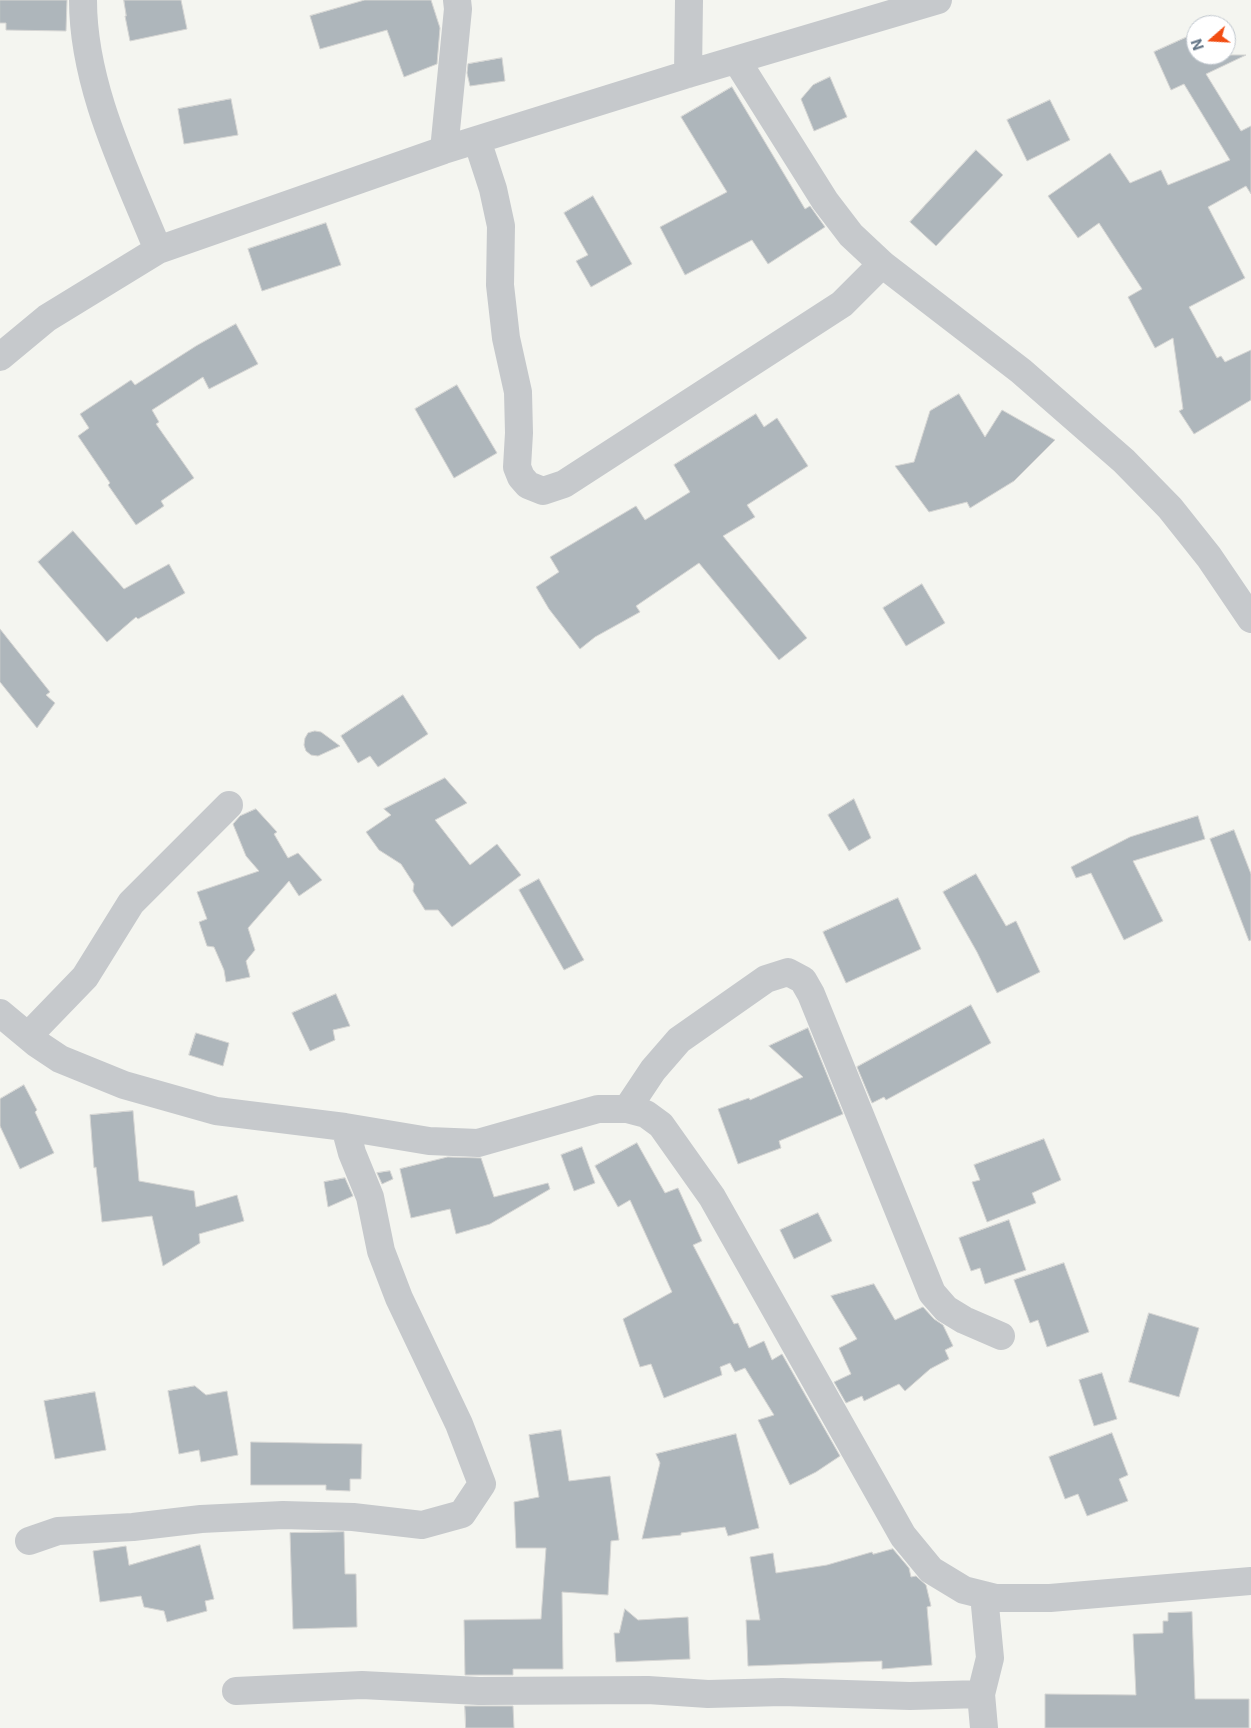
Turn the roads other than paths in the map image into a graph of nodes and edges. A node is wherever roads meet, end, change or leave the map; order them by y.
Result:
1 (83, 0) edge
2 (457, 0) edge
3 (690, 0) edge
4 (938, 0) edge
5 (737, 61) junction
6 (688, 74) junction
7 (477, 140) junction
8 (444, 150) junction
9 (158, 250) junction
10 (882, 264) junction
11 (0, 357) edge
12 (1251, 619) edge
13 (228, 805) dead end
14 (0, 1013) edge
15 (28, 1036) junction
16 (627, 1110) junction
17 (345, 1127) junction
18 (1001, 1336) dead end
19 (29, 1541) dead end
20 (1251, 1581) edge
21 (984, 1595) junction
22 (236, 1691) dead end
23 (981, 1694) junction
24 (984, 1728) edge

1 - 9 street
2 - 8 street
3 - 6 street
4 - 5 street
5 - 6 street
5 - 10 street
6 - 7 street
7 - 8 street
7 - 10 street
8 - 9 street
9 - 11 street
10 - 12 street
13 - 15 street
14 - 15 street
15 - 17 street
16 - 17 street
16 - 18 street
16 - 21 street
17 - 19 street
20 - 21 street
21 - 23 street
22 - 23 street
23 - 24 street

